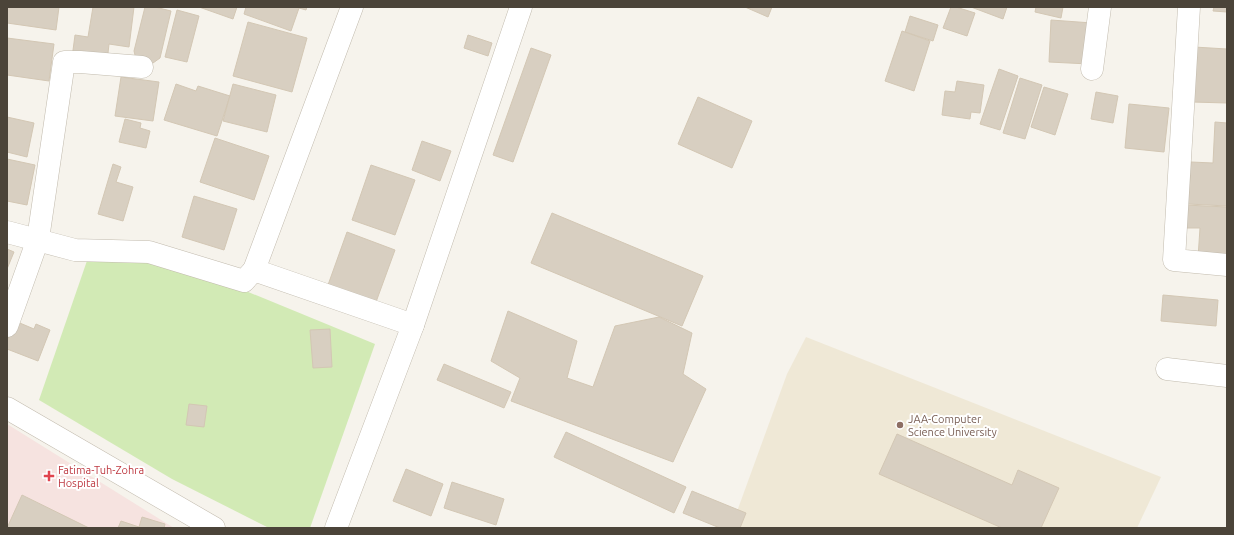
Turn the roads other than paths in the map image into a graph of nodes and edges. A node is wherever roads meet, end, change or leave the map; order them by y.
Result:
1 (352, 7) edge
2 (522, 7) edge
3 (1100, 7) edge
4 (1189, 7) edge
5 (142, 67) dead end
6 (1092, 69) dead end
7 (7, 232) edge
8 (38, 239) junction
9 (1227, 265) edge
10 (254, 270) junction
11 (413, 325) junction
12 (7, 326) edge
13 (1167, 369) dead end
14 (1227, 376) edge
15 (7, 408) edge
16 (214, 528) edge
17 (336, 528) edge

1 - 10 street
2 - 11 street
3 - 6 street
4 - 9 street
5 - 8 street
7 - 8 street
8 - 10 street
8 - 12 street
10 - 11 street
11 - 17 street
13 - 14 street
15 - 16 street

